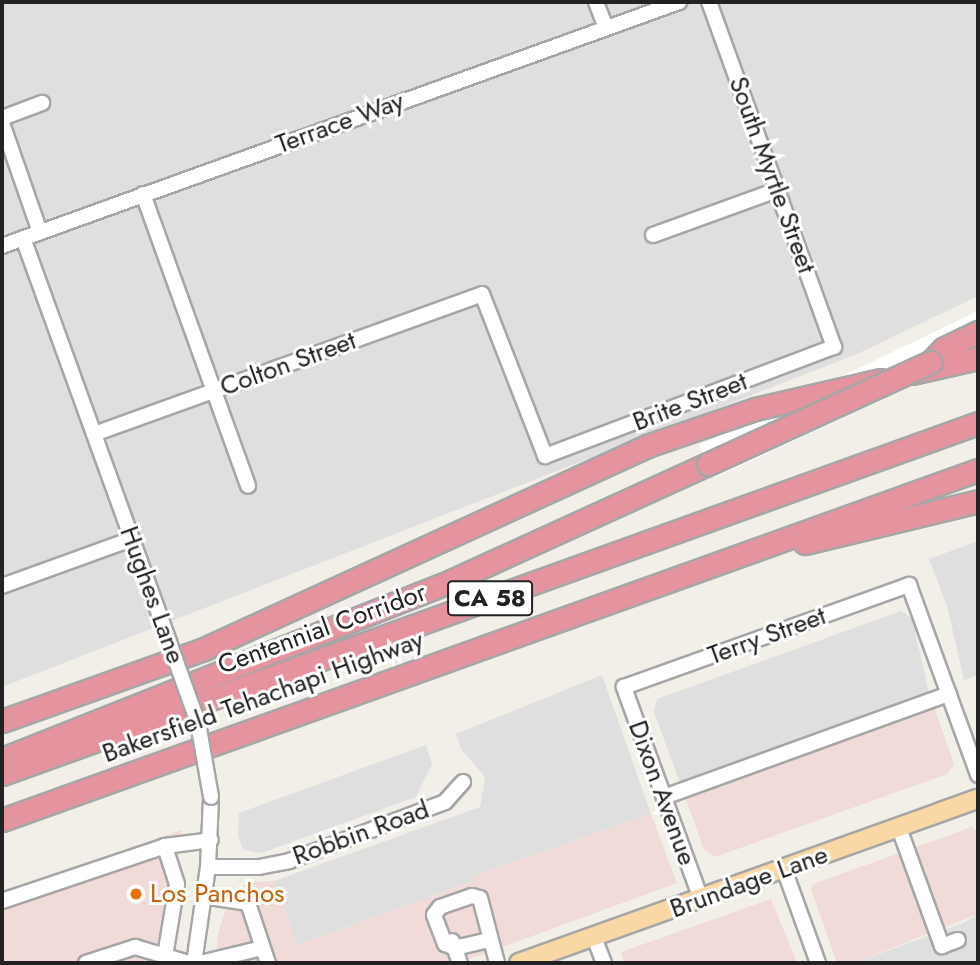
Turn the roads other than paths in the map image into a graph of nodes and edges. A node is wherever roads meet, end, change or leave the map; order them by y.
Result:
1 (596, 2) edge
2 (679, 2) edge
3 (709, 2) edge
4 (606, 29) junction
5 (42, 103) dead end
6 (2, 120) edge
7 (777, 190) junction
8 (143, 194) junction
9 (40, 232) junction
10 (653, 234) dead end
11 (23, 238) junction
12 (2, 246) edge
13 (978, 332) edge
14 (978, 343) edge
15 (834, 347) joint
16 (978, 358) edge
17 (931, 362) junction
18 (214, 391) junction
19 (978, 423) edge
20 (94, 434) junction
21 (545, 456) joint
22 (978, 470) edge
23 (248, 486) dead end
24 (978, 500) edge
25 (132, 539) junction
26 (697, 569) junction
27 (2, 586) edge
28 (624, 687) joint
29 (949, 694) junction
30 (2, 721) edge
31 (2, 759) edge
32 (2, 774) edge
33 (978, 775) edge
34 (463, 782) dead end
35 (664, 797) junction
36 (978, 800) edge
37 (2, 820) edge
38 (899, 828) junction
39 (211, 840) junction
40 (165, 846) junction
41 (208, 867) junction
42 (784, 869) junction
43 (203, 896) junction
44 (701, 899) junction
45 (2, 901) edge
46 (594, 937) junction
47 (489, 940) junction
48 (958, 940) dead end
49 (262, 948) junction
50 (455, 948) junction
51 (165, 956) junction
52 (86, 963) edge
53 (191, 963) edge
54 (200, 963) edge
55 (268, 963) edge
56 (460, 963) edge
57 (497, 963) edge
58 (519, 963) edge
59 (604, 963) edge
60 (817, 963) edge

1 - 4 street
2 - 4 street, Terrace Way
3 - 7 street, South Myrtle Street
4 - 8 street, Terrace Way
5 - 6 street
6 - 9 street
7 - 10 street
7 - 15 street, South Myrtle Street
8 - 9 street, Terrace Way
8 - 18 street
9 - 11 street, Terrace Way
11 - 12 street, Terrace Way
11 - 20 street, Hughes Lane
13 - 17 highway
14 - 17 highway
15 - 21 street, Brite Street
16 - 30 highway
17 - 31 highway, bridge
18 - 20 street, Colton Street
18 - 21 street, Colton Street
18 - 23 street
19 - 32 highway, Centennial Corridor / CA 58
20 - 25 street, Hughes Lane
22 - 26 highway, Bakersfield Tehachapi Highway / CA 58
24 - 26 highway
25 - 27 street
25 - 39 street, Hughes Lane, bridge
26 - 37 highway, Bakersfield Tehachapi Highway / CA 58
28 - 29 street, Terry Street
28 - 35 street, Dixon Avenue
29 - 33 street
29 - 35 street
34 - 41 street, Robbin Road
35 - 44 street, Dixon Avenue
36 - 38 main road, Brundage Lane
38 - 42 main road, Brundage Lane
38 - 48 street
39 - 40 street
39 - 41 street, Hughes Lane
40 - 45 street
40 - 51 street
41 - 43 street, Hughes Lane
42 - 44 main road, Brundage Lane
42 - 60 street
43 - 49 street
43 - 53 street, Hughes Lane
44 - 46 main road, Brundage Lane
46 - 58 main road, Brundage Lane
46 - 59 street
47 - 50 street
47 - 50 street
47 - 57 street
49 - 54 street
49 - 55 street
50 - 56 street
51 - 52 street
51 - 53 street

